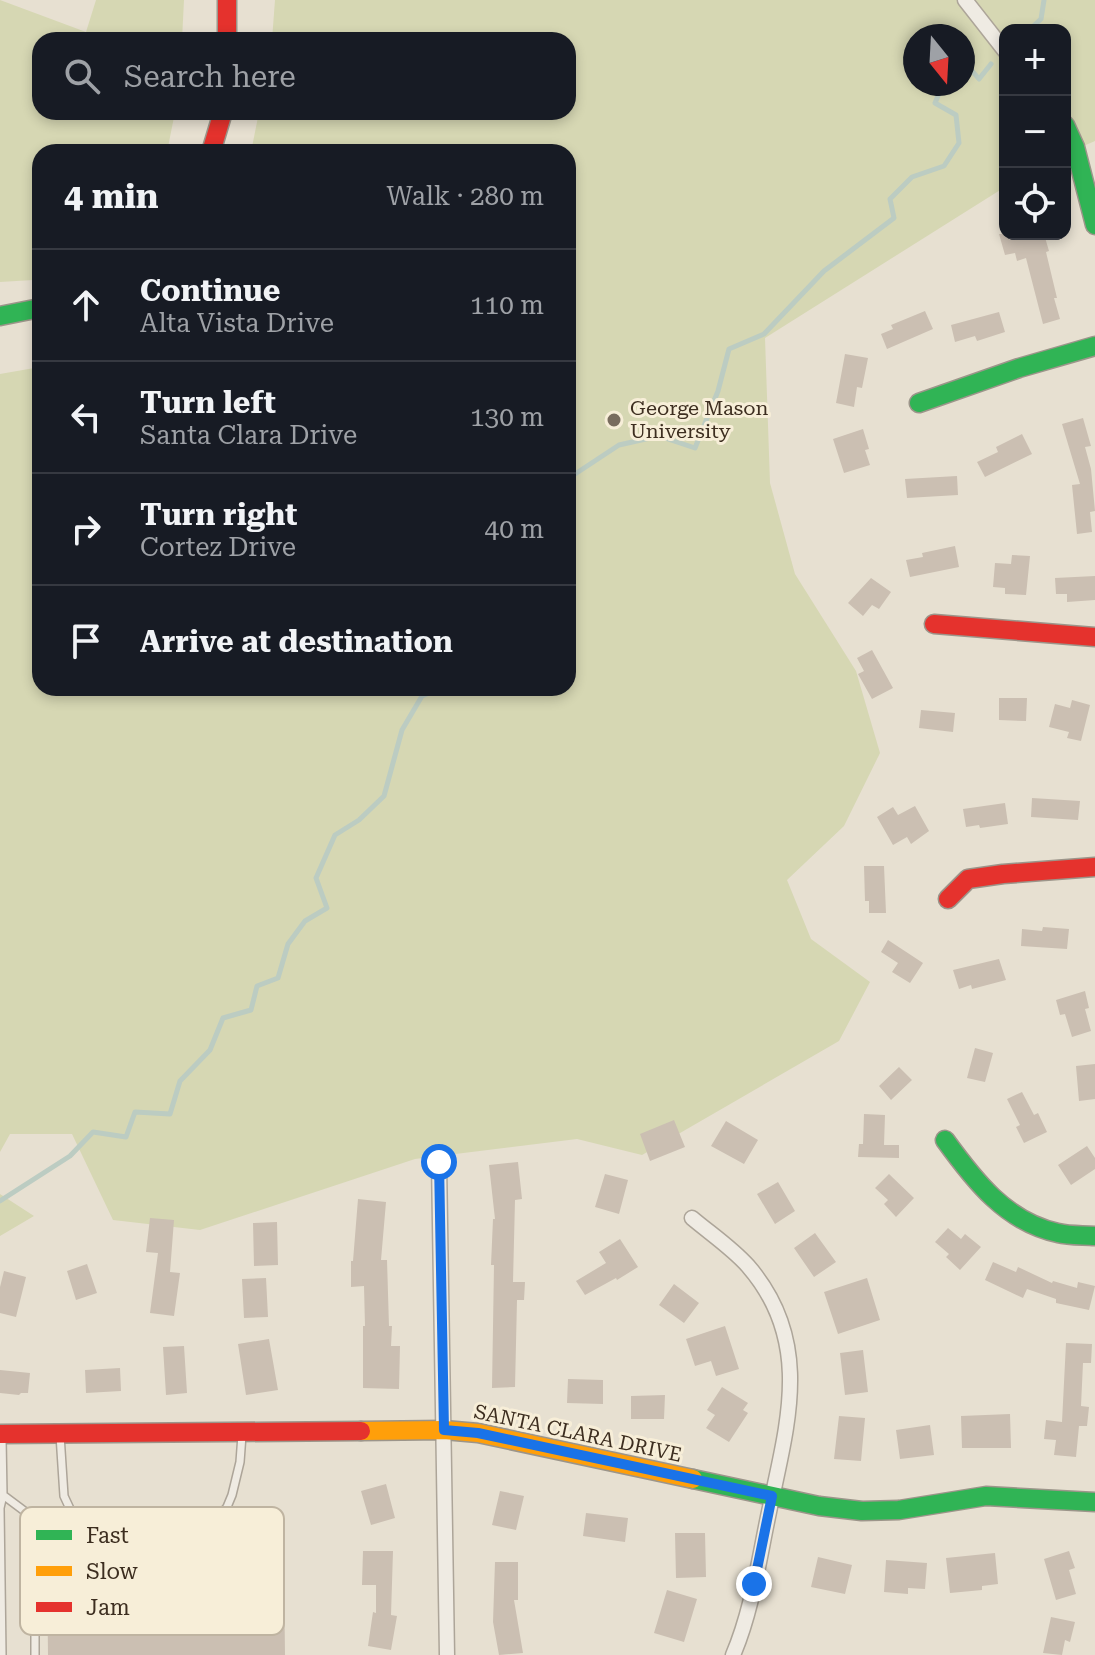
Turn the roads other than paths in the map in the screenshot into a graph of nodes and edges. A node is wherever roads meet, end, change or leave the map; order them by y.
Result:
1 (227, 0) edge
2 (965, 0) edge
3 (227, 32) edge
4 (999, 43) edge
5 (221, 120) edge
6 (1071, 138) edge
7 (213, 144) edge
8 (1095, 225) edge
9 (32, 310) edge
10 (0, 316) edge
11 (1095, 346) edge
12 (919, 403) dead end
13 (934, 624) dead end
14 (1095, 637) edge
15 (1095, 867) edge
16 (948, 899) dead end
17 (945, 1140) dead end
18 (439, 1162) dead end
19 (692, 1218) dead end
20 (1095, 1236) edge
21 (444, 1430) junction
22 (243, 1431) junction
23 (60, 1433) junction
24 (1, 1434) edge
25 (3, 1495) junction
26 (772, 1496) junction
27 (1095, 1502) edge
28 (69, 1507) edge
29 (227, 1507) edge
30 (20, 1508) edge
31 (2, 1655) edge
32 (447, 1655) edge
33 (733, 1655) edge

1 - 3 street
2 - 4 street
5 - 7 street
6 - 8 street
9 - 10 street
11 - 12 street
13 - 14 street
15 - 16 street
17 - 20 street
18 - 21 street
19 - 26 street
21 - 22 street, SANTA CLARA DRIVE
21 - 26 street, SANTA CLARA DRIVE
21 - 32 street
22 - 23 street, SANTA CLARA DRIVE
22 - 29 lane
23 - 24 street, SANTA CLARA DRIVE
23 - 28 lane
24 - 25 lane
25 - 30 lane
25 - 31 lane
26 - 27 street, SANTA CLARA DRIVE
26 - 33 street

